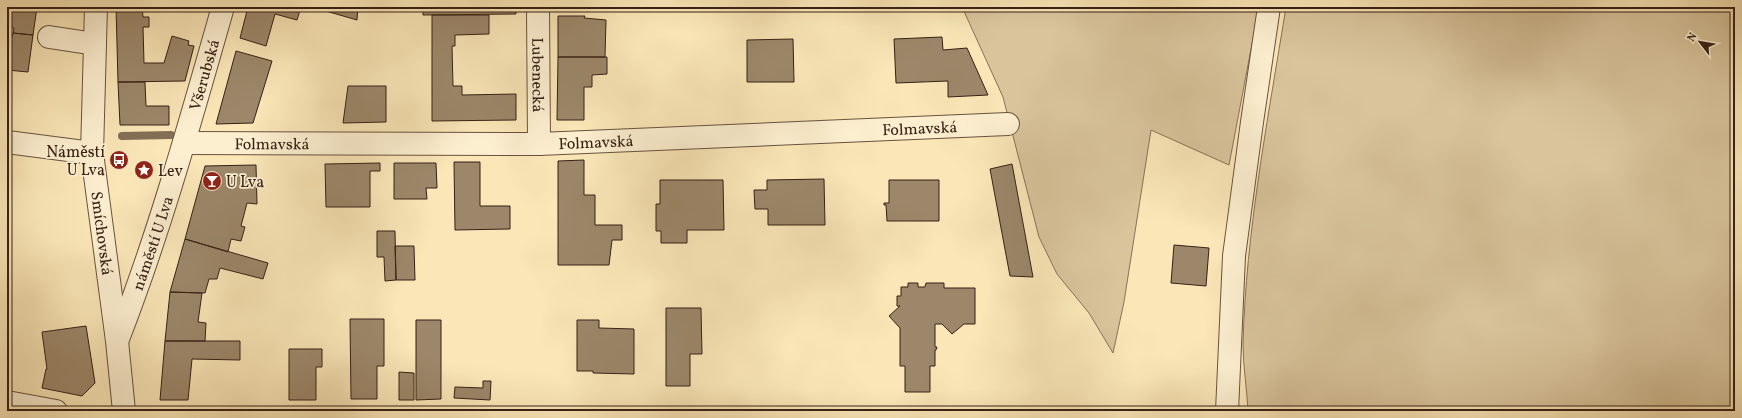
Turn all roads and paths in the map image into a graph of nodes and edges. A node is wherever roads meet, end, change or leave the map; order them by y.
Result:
1 (96, 7) edge
2 (223, 7) edge
3 (538, 7) edge
4 (1269, 7) edge
5 (49, 37) dead end
6 (95, 44) junction
7 (1008, 124) dead end
8 (7, 142) edge
9 (184, 142) junction
10 (539, 144) junction
11 (92, 153) junction
12 (117, 341) junction
13 (7, 402) edge
14 (56, 411) edge
15 (124, 411) edge
16 (1227, 411) edge

1 - 6 street, Smíchovská
2 - 9 street, Všerubská
3 - 10 street, Lubenecká
4 - 16 street
5 - 6 street
6 - 11 street, Smíchovská
7 - 10 street, Folmavská
8 - 11 street
9 - 10 street, Folmavská
9 - 12 street, náměstí U Lva
11 - 12 street, Smíchovská
12 - 15 street, Smíchovská
13 - 14 street

